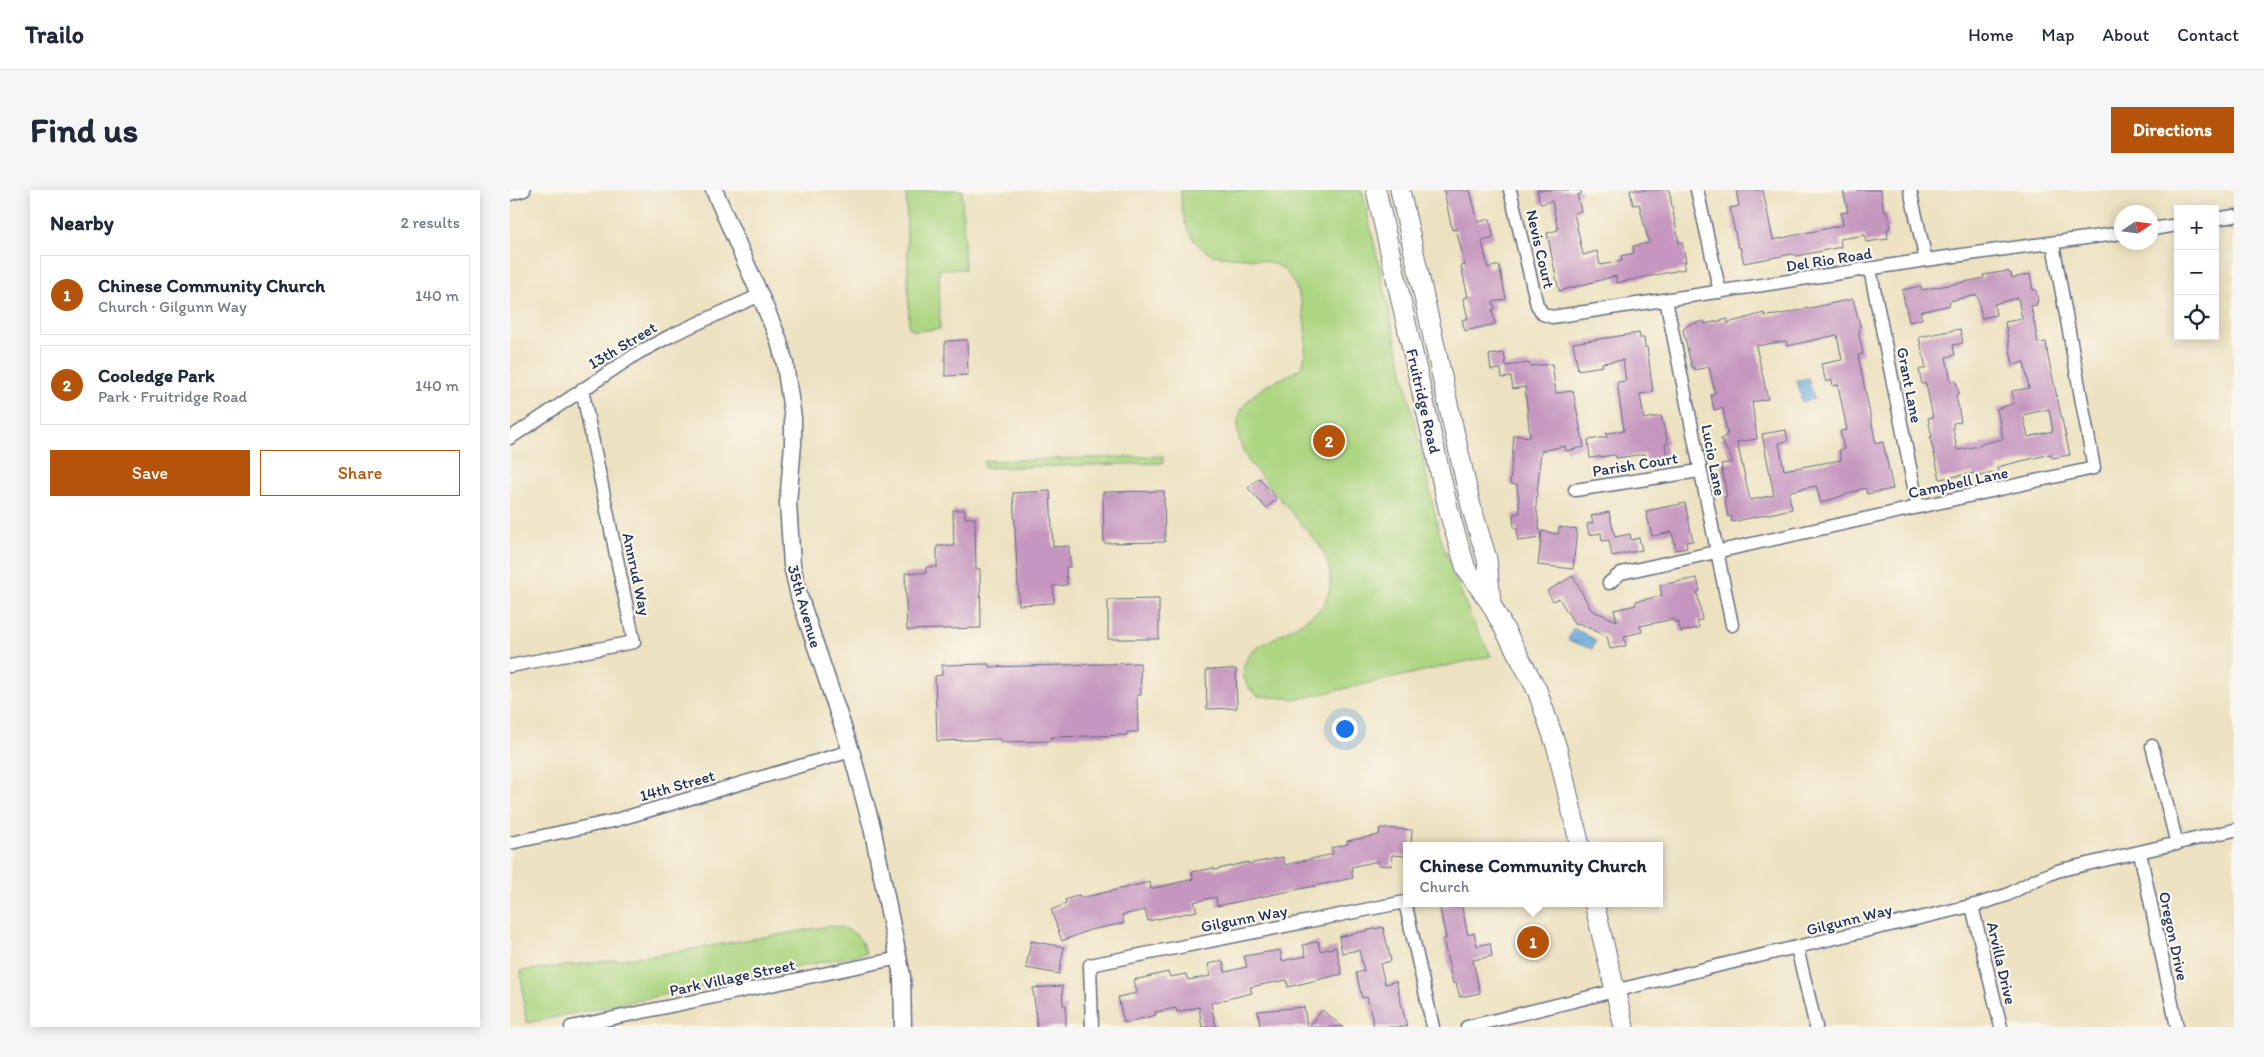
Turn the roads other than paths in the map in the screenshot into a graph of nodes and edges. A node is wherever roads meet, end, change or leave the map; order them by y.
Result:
1 (524, 190) edge
2 (714, 190) edge
3 (1376, 190) edge
4 (1400, 190) edge
5 (1510, 190) edge
6 (1697, 190) edge
7 (1910, 190) edge
8 (510, 194) edge
9 (2234, 216) edge
10 (2219, 218) edge
11 (2174, 226) edge
12 (2159, 228) edge
13 (2114, 234) edge
14 (2053, 244) junction
15 (1926, 260) junction
16 (1870, 269) junction
17 (1720, 292) junction
18 (760, 295) junction
19 (1666, 300) junction
20 (1543, 314) joint
21 (582, 389) junction
22 (510, 438) edge
23 (1699, 471) junction
24 (1575, 490) dead end
25 (1918, 507) junction
26 (1716, 551) junction
27 (1609, 583) dead end
28 (1492, 604) junction
29 (1732, 625) dead end
30 (510, 666) edge
31 (2152, 746) dead end
32 (851, 751) junction
33 (2234, 830) edge
34 (1579, 842) edge
35 (510, 843) edge
36 (2177, 844) junction
37 (2140, 853) junction
38 (1403, 902) edge
39 (1972, 906) junction
40 (1406, 907) edge
41 (1595, 907) edge
42 (1797, 948) junction
43 (899, 958) junction
44 (1616, 991) junction
45 (571, 1027) edge
46 (903, 1027) edge
47 (1092, 1027) edge
48 (1434, 1027) edge
49 (1467, 1027) edge
50 (1624, 1027) edge
51 (1816, 1027) edge
52 (2000, 1027) edge
53 (2177, 1027) edge

1 - 8 street
2 - 18 street, 35th Avenue
3 - 28 main road, Fruitridge Road
4 - 28 main road, Fruitridge Road
5 - 20 street, Nevis Court
6 - 17 street
7 - 15 street
9 - 10 street
11 - 12 street
13 - 14 street, Del Rio Road
14 - 15 street, Del Rio Road
14 - 25 street, Campbell Lane
15 - 16 street, Del Rio Road
16 - 17 street, Del Rio Road
16 - 25 street, Grant Lane
17 - 19 street, Del Rio Road
18 - 21 street, 13th Street
18 - 32 street, 35th Avenue
19 - 20 street, Del Rio Road
19 - 23 street, Lucio Lane
21 - 22 street, 13th Street
21 - 30 street, Annrud Way
23 - 24 street, Parish Court
23 - 26 street, Lucio Lane
25 - 26 street, Campbell Lane
26 - 27 street, Campbell Lane
26 - 29 street, Lucio Lane
28 - 34 main road, Fruitridge Road
31 - 36 street
32 - 35 street, 14th Street
32 - 43 street, 35th Avenue
33 - 36 street, Gilgunn Way
36 - 37 street, Gilgunn Way
37 - 39 street, Gilgunn Way
37 - 53 street, Oregon Drive
38 - 47 street, Gilgunn Way
39 - 42 street, Gilgunn Way
39 - 52 street, Arvilla Drive
40 - 48 street, Gilgunn Way
41 - 44 main road
42 - 44 street, Gilgunn Way
42 - 51 street
43 - 45 street, Park Village Street
43 - 46 street, 35th Avenue
44 - 49 street, Gilgunn Way
44 - 50 main road

